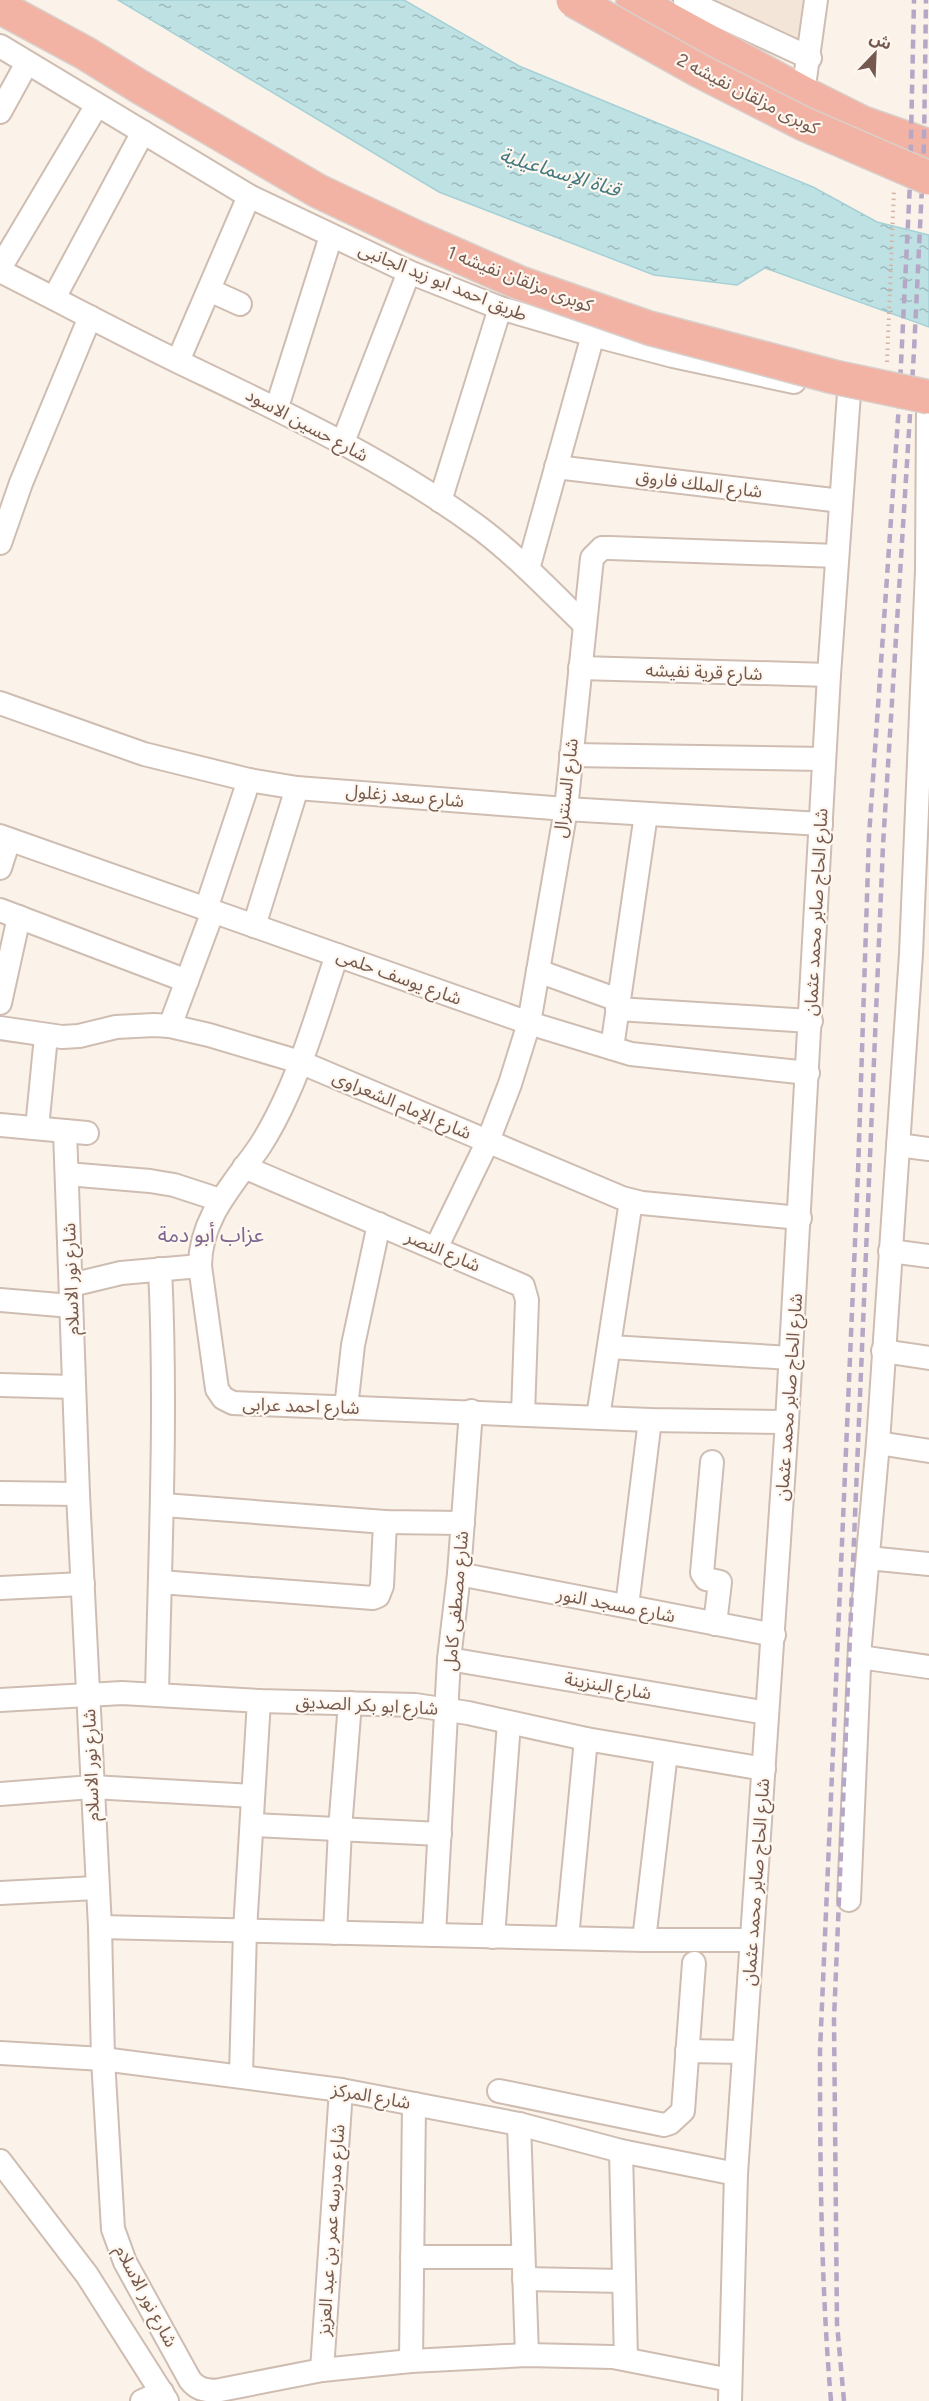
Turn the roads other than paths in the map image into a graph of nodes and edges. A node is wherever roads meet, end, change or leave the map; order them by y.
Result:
1 (573, 0) edge
2 (633, 0) edge
3 (686, 0) edge
4 (816, 0) edge
5 (0, 7) edge
6 (0, 46) edge
7 (810, 58) junction
8 (27, 63) junction
9 (804, 93) junction
10 (97, 105) junction
11 (0, 112) edge
12 (143, 132) junction
13 (929, 146) edge
14 (929, 178) edge
15 (249, 196) junction
16 (331, 236) junction
17 (0, 270) edge
18 (409, 272) junction
19 (209, 290) junction
20 (54, 298) junction
21 (240, 304) dead end
22 (500, 308) junction
23 (90, 317) junction
24 (593, 335) junction
25 (178, 361) junction
26 (849, 393) junction
27 (929, 405) edge
28 (277, 407) junction
29 (343, 442) junction
30 (556, 467) junction
31 (440, 501) junction
32 (841, 501) junction
33 (928, 511) edge
34 (0, 543) edge
35 (837, 556) junction
36 (528, 569) junction
37 (585, 625) junction
38 (580, 668) junction
39 (829, 675) junction
40 (926, 687) edge
41 (0, 703) edge
42 (571, 755) junction
43 (824, 759) junction
44 (249, 780) junction
45 (297, 788) junction
46 (566, 809) junction
47 (646, 814) junction
48 (821, 824) junction
49 (4, 838) edge
50 (0, 868) edge
51 (209, 910) junction
52 (9, 914) edge
53 (254, 926) junction
54 (337, 955) junction
55 (538, 971) junction
56 (187, 981) junction
57 (0, 1003) edge
58 (618, 1005) junction
59 (811, 1021) junction
60 (529, 1023) junction
61 (170, 1026) junction
62 (0, 1028) edge
63 (46, 1036) junction
64 (612, 1048) junction
65 (300, 1062) junction
66 (808, 1073) junction
67 (0, 1125) edge
68 (37, 1128) junction
69 (488, 1142) junction
70 (898, 1145) junction
71 (929, 1149) edge
72 (244, 1167) junction
73 (67, 1174) junction
74 (220, 1200) junction
75 (631, 1201) junction
76 (800, 1218) junction
77 (379, 1224) junction
78 (436, 1248) junction
79 (890, 1251) junction
80 (929, 1256) edge
81 (200, 1266) junction
82 (160, 1269) junction
83 (71, 1295) junction
84 (0, 1300) edge
85 (610, 1347) junction
86 (883, 1352) junction
87 (791, 1358) junction
88 (929, 1358) edge
89 (0, 1385) edge
90 (74, 1387) junction
91 (346, 1408) junction
92 (471, 1411) junction
93 (523, 1414) junction
94 (598, 1417) junction
95 (650, 1420) junction
96 (788, 1422) junction
97 (878, 1443) junction
98 (929, 1451) edge
99 (712, 1462) dead end
100 (0, 1493) edge
101 (78, 1494) junction
102 (164, 1504) junction
103 (385, 1522) junction
104 (463, 1523) junction
105 (868, 1558) junction
106 (929, 1564) edge
107 (459, 1574) junction
108 (160, 1582) junction
109 (83, 1584) junction
110 (0, 1588) edge
111 (627, 1606) junction
112 (715, 1624) junction
113 (774, 1635) junction
114 (860, 1657) junction
115 (449, 1659) junction
116 (929, 1667) edge
117 (88, 1694) junction
118 (157, 1694) junction
119 (0, 1700) edge
120 (259, 1701) junction
121 (350, 1703) junction
122 (447, 1709) junction
123 (768, 1713) junction
124 (509, 1722) junction
125 (586, 1739) junction
126 (666, 1753) junction
127 (764, 1769) junction
128 (92, 1787) junction
129 (0, 1794) edge
130 (253, 1796) junction
131 (252, 1825) junction
132 (340, 1829) junction
133 (440, 1834) junction
134 (96, 1888) junction
135 (0, 1893) edge
136 (849, 1900) dead end
137 (100, 1927) junction
138 (245, 1930) junction
139 (335, 1933) junction
140 (434, 1935) junction
141 (493, 1936) junction
142 (567, 1938) junction
143 (644, 1940) junction
144 (751, 1940) junction
145 (694, 1962) dead end
146 (687, 2051) junction
147 (744, 2052) junction
148 (0, 2053) edge
149 (103, 2059) junction
150 (241, 2075) junction
151 (341, 2090) junction
152 (499, 2091) dead end
153 (414, 2104) junction
154 (519, 2124) junction
155 (621, 2151) junction
156 (0, 2161) edge
157 (736, 2174) junction
158 (412, 2257) junction
159 (524, 2268) junction
160 (623, 2281) junction
161 (527, 2355) junction
162 (626, 2359) junction
163 (411, 2361) junction
164 (322, 2370) junction
165 (730, 2390) edge
166 (157, 2398) edge

1 - 14 highway, كوبرى مزلقان نفيشه 2, bridge
2 - 9 highway
3 - 7 street
4 - 7 street
5 - 27 highway, كوبرى مزلقان نفيشه 1, bridge
6 - 8 street, طريق احمد ابو زيد الجانبى
7 - 9 street
8 - 10 street, طريق احمد ابو زيد الجانبى
8 - 11 street
9 - 13 highway
10 - 12 street, طريق احمد ابو زيد الجانبى
10 - 17 street
12 - 15 street, طريق احمد ابو زيد الجانبى
12 - 20 street
15 - 16 street, طريق احمد ابو زيد الجانبى
15 - 19 street
16 - 18 street, طريق احمد ابو زيد الجانبى
16 - 28 street
17 - 20 street, شارع حسين الاسود
18 - 22 street, طريق احمد ابو زيد الجانبى
18 - 29 street
19 - 21 street
19 - 25 street
20 - 23 street, شارع حسين الاسود
22 - 24 street, طريق احمد ابو زيد الجانبى
22 - 31 street
23 - 25 street, شارع حسين الاسود
23 - 34 street
24 - 26 street, طريق احمد ابو زيد الجانبى
24 - 30 street
25 - 28 street, شارع حسين الاسود
26 - 27 street, طريق احمد ابو زيد الجانبى
26 - 32 street, شارع الحاج صابر محمد عثمان
27 - 33 street
28 - 29 street, شارع حسين الاسود
29 - 31 street, شارع حسين الاسود
30 - 32 street, شارع الملك فاروق
30 - 36 street
31 - 36 street, شارع حسين الاسود
32 - 35 street, شارع الحاج صابر محمد عثمان
33 - 40 street
35 - 37 street, شارع السنترال
35 - 39 street, شارع الحاج صابر محمد عثمان
36 - 37 street, شارع حسين الاسود
37 - 38 street, شارع السنترال
38 - 39 street, شارع قرية نفيشه
38 - 42 street, شارع السنترال
39 - 43 street, شارع الحاج صابر محمد عثمان
40 - 70 street
41 - 44 street, شارع سعد زغلول
42 - 43 street
42 - 46 street, شارع السنترال
43 - 48 street, شارع الحاج صابر محمد عثمان
44 - 45 street, شارع سعد زغلول
44 - 51 street
45 - 46 street, شارع سعد زغلول
45 - 53 street
46 - 47 street, شارع سعد زغلول
46 - 55 street, شارع السنترال
47 - 48 street, شارع سعد زغلول
47 - 58 street
48 - 59 street, شارع الحاج صابر محمد عثمان
49 - 50 street
49 - 51 street, شارع يوسف حلمى
51 - 53 street, شارع يوسف حلمى
51 - 56 street
52 - 56 street
52 - 57 street
53 - 54 street, شارع يوسف حلمى
54 - 60 street, شارع يوسف حلمى
54 - 65 street, شارع احمد عرابى
55 - 58 street
55 - 60 street, شارع السنترال
56 - 61 street
58 - 59 street
58 - 64 street
59 - 66 street, شارع الحاج صابر محمد عثمان
60 - 64 street, شارع يوسف حلمى
60 - 69 street, شارع السنترال
61 - 63 street, شارع الإمام الشعراوى
61 - 65 street, شارع الإمام الشعراوى
62 - 63 street, شارع الإمام الشعراوى
63 - 68 street
64 - 66 street, شارع يوسف حلمى
65 - 69 street, شارع الإمام الشعراوى
65 - 72 street, شارع احمد عرابى
66 - 76 street, شارع الحاج صابر محمد عثمان
67 - 68 street
68 - 73 street, شارع نور الاسلام
69 - 75 street, شارع الإمام الشعراوى
69 - 78 street, شارع السنترال
70 - 71 street
70 - 79 street
72 - 74 street, شارع احمد عرابى
72 - 77 street, شارع النصر
73 - 74 street
73 - 83 street, شارع نور الاسلام
74 - 81 street, شارع احمد عرابى
75 - 76 street, شارع الإمام الشعراوى
75 - 85 street
76 - 87 street, شارع الحاج صابر محمد عثمان
77 - 78 street, شارع النصر
77 - 91 street
78 - 93 street, شارع النصر
79 - 80 street
79 - 86 street
81 - 82 street
81 - 91 street, شارع احمد عرابى
82 - 83 street
82 - 102 street
83 - 84 street
83 - 90 street, شارع نور الاسلام
85 - 87 street
85 - 94 street
86 - 88 street
86 - 97 street
87 - 96 street, شارع الحاج صابر محمد عثمان
89 - 90 street
90 - 101 street, شارع نور الاسلام
91 - 92 street, شارع احمد عرابى
92 - 93 street, شارع احمد عرابى
92 - 104 street, شارع مصطفى كامل
93 - 94 street, شارع احمد عرابى
94 - 95 street, شارع احمد عرابى
95 - 96 street, شارع احمد عرابى
95 - 111 street
96 - 113 street, شارع الحاج صابر محمد عثمان
97 - 98 street
97 - 105 street
99 - 112 street
100 - 101 street
101 - 109 street, شارع نور الاسلام
102 - 103 street
102 - 108 street
103 - 104 street
103 - 108 street
104 - 107 street, شارع مصطفى كامل
105 - 106 street
105 - 114 street
107 - 111 street, شارع مسجد النور
107 - 115 street, شارع مصطفى كامل
108 - 118 street
109 - 110 street
109 - 117 street, شارع نور الاسلام
111 - 112 street, شارع مسجد النور
112 - 113 street, شارع مسجد النور
113 - 123 street, شارع الحاج صابر محمد عثمان
114 - 116 street
114 - 136 street
115 - 122 street, شارع مصطفى كامل
115 - 123 street, شارع البنزينة
117 - 118 street, شارع ابو بكر الصديق
117 - 119 street, شارع ابو بكر الصديق
117 - 128 street, شارع نور الاسلام
118 - 120 street, شارع ابو بكر الصديق
120 - 121 street, شارع ابو بكر الصديق
120 - 130 street
121 - 122 street, شارع ابو بكر الصديق
121 - 132 street
122 - 124 street, شارع ابو بكر الصديق
122 - 133 street, شارع مصطفى كامل
123 - 127 street, شارع الحاج صابر محمد عثمان
124 - 125 street, شارع ابو بكر الصديق
124 - 141 street
125 - 126 street, شارع ابو بكر الصديق
125 - 142 street
126 - 127 street, شارع ابو بكر الصديق
126 - 143 street
127 - 144 street, شارع الحاج صابر محمد عثمان
128 - 129 street
128 - 130 street
128 - 134 street, شارع نور الاسلام
130 - 131 street
131 - 132 street
131 - 138 street
132 - 133 street
132 - 139 street
133 - 140 street, شارع مصطفى كامل
134 - 135 street
134 - 137 street, شارع نور الاسلام
137 - 138 street
137 - 149 street, شارع نور الاسلام
138 - 139 street
138 - 150 street
139 - 140 street
140 - 141 street
141 - 142 street
142 - 143 street
143 - 144 street
144 - 147 street, شارع الحاج صابر محمد عثمان
145 - 146 street
146 - 147 street
146 - 152 street
147 - 157 street, شارع الحاج صابر محمد عثمان
148 - 149 street, شارع المركز
149 - 150 street, شارع المركز
149 - 164 street, شارع نور الاسلام
150 - 151 street, شارع المركز
151 - 153 street, شارع المركز
151 - 164 street, شارع مدرسه عمر بن عبد العزيز
153 - 154 street, شارع المركز
153 - 158 street
154 - 155 street, شارع المركز
154 - 159 street
155 - 157 street, شارع المركز
155 - 160 street
156 - 166 street
157 - 165 street, شارع الحاج صابر محمد عثمان
158 - 159 street
158 - 163 street
159 - 160 street
159 - 161 street
160 - 162 street
161 - 162 street
161 - 163 street
162 - 165 street
163 - 164 street

